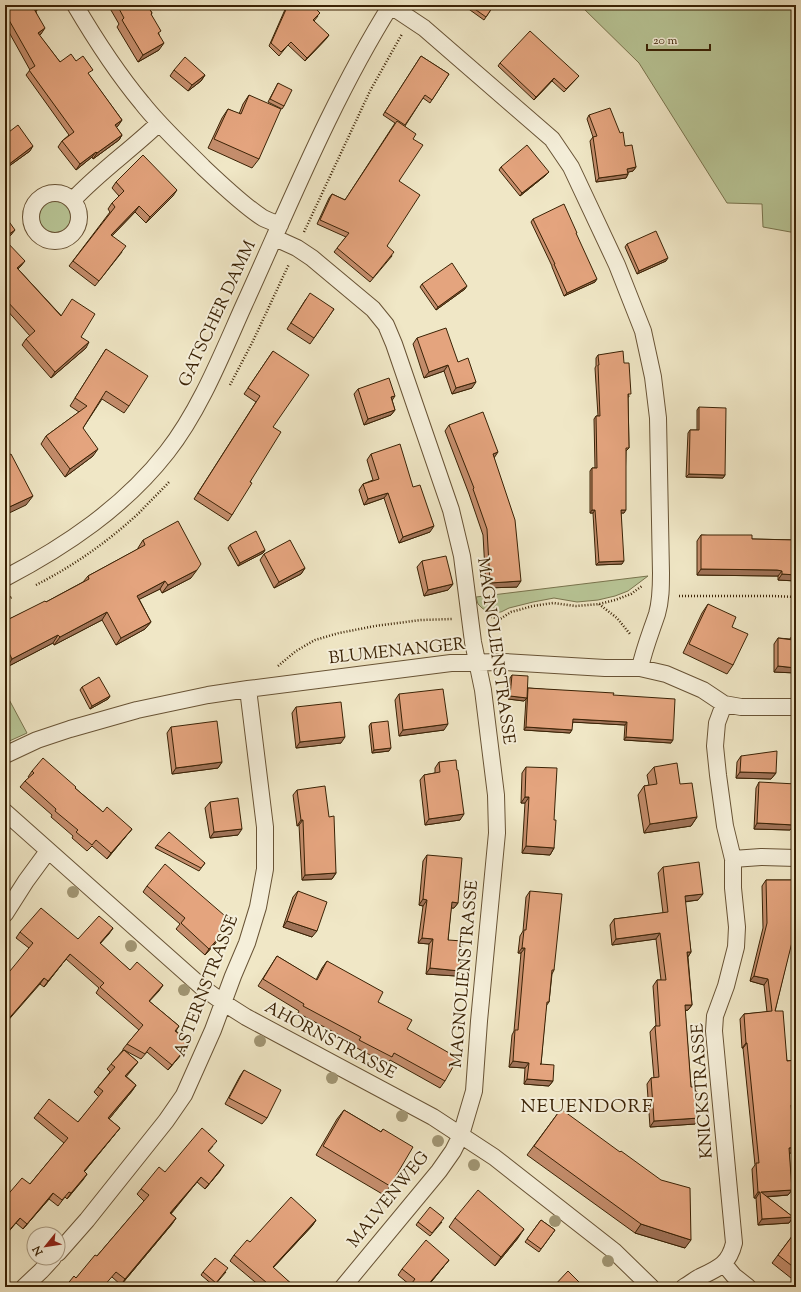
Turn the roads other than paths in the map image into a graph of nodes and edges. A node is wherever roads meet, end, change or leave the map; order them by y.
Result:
1 (75, 5) edge
2 (391, 5) edge
3 (159, 124) junction
4 (73, 200) dead end
5 (277, 232) junction
6 (5, 578) edge
7 (478, 662) junction
8 (640, 668) junction
9 (248, 689) junction
10 (724, 704) junction
11 (796, 707) edge
12 (5, 755) edge
13 (5, 812) edge
14 (48, 851) junction
15 (796, 858) edge
16 (733, 859) junction
17 (5, 914) edge
18 (224, 1003) junction
19 (461, 1135) junction
20 (66, 1244) edge
21 (724, 1264) junction
22 (46, 1266) edge
23 (24, 1287) edge
24 (343, 1287) edge
25 (650, 1287) edge
26 (684, 1287) edge
27 (748, 1287) edge

1 - 3 street, MAGNOLIENSTRASSE
2 - 5 street, GATSCHER DAMM
2 - 8 street
3 - 4 street
3 - 5 street, MAGNOLIENSTRASSE
5 - 6 street, GATSCHER DAMM
5 - 7 street, MAGNOLIENSTRASSE
7 - 8 street, BLUMENANGER
7 - 9 street, BLUMENANGER
7 - 19 street, MAGNOLIENSTRASSE
8 - 10 street, BLUMENANGER
9 - 12 street, BLUMENANGER
9 - 18 street, ASTERNSTRASSE
10 - 11 street, BLUMENANGER
10 - 16 street, KNICKSTRASSE
13 - 14 street, AHORNSTRASSE
14 - 17 street
14 - 18 street, AHORNSTRASSE
15 - 16 street
16 - 21 street, KNICKSTRASSE
18 - 19 street, AHORNSTRASSE
18 - 20 street, ASTERNSTRASSE
19 - 24 street, MALVENWEG
19 - 25 street, AHORNSTRASSE
21 - 26 street
21 - 27 street
22 - 23 street

